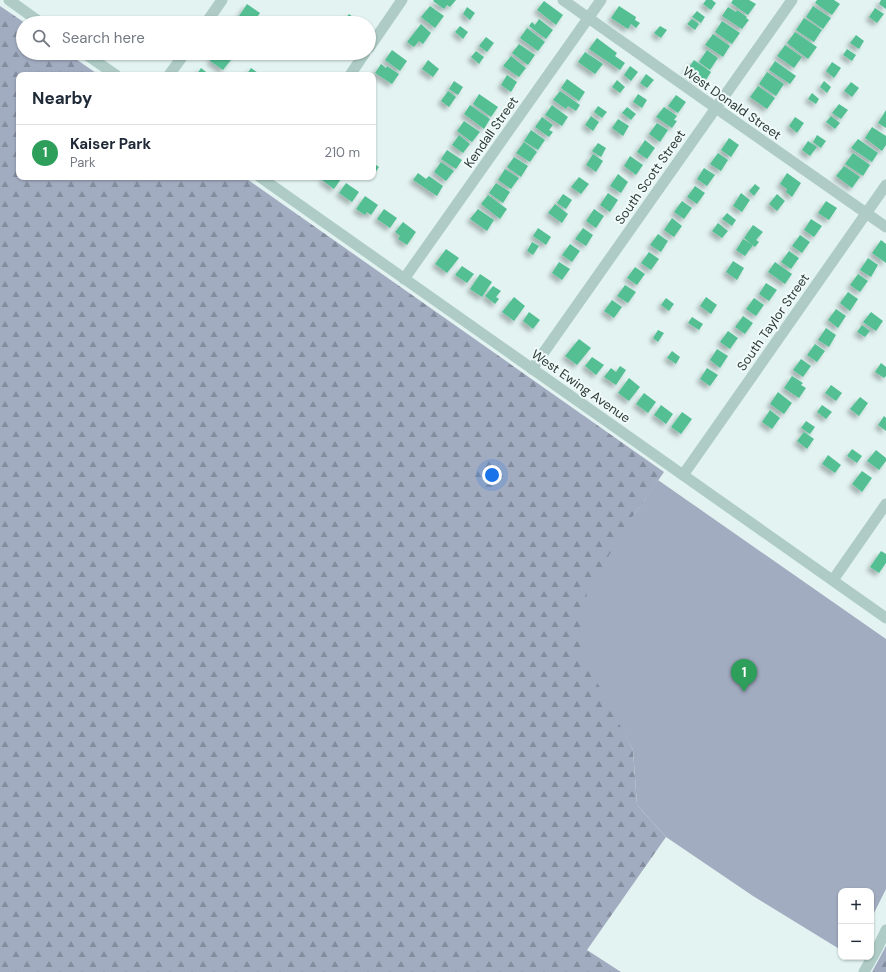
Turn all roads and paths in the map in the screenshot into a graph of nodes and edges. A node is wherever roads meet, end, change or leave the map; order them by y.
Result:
1 (222, 0) edge
2 (402, 0) edge
3 (563, 0) edge
4 (600, 0) edge
5 (792, 0) edge
6 (12, 1) edge
7 (32, 16) edge
8 (211, 16) edge
9 (588, 18) junction
10 (376, 38) edge
11 (94, 60) edge
12 (180, 60) edge
13 (360, 60) edge
14 (112, 72) edge
15 (171, 72) edge
16 (352, 72) edge
17 (716, 108) junction
18 (275, 181) edge
19 (886, 185) edge
20 (866, 213) junction
21 (886, 227) edge
22 (404, 279) junction
23 (532, 369) junction
24 (683, 475) junction
25 (886, 504) edge
26 (833, 580) junction
27 (886, 618) edge
28 (886, 930) edge
29 (864, 972) edge

1 - 8 street
2 - 10 street
3 - 9 street, West Donald Street
4 - 9 street, Kendall Street
5 - 17 street, South Scott Street
6 - 7 street
9 - 17 street, West Donald Street
9 - 22 street, Kendall Street
11 - 14 street
12 - 15 street
13 - 16 street
17 - 20 street, West Donald Street
17 - 23 street, South Scott Street
18 - 22 street, West Ewing Avenue
19 - 20 street, South Taylor Street
20 - 21 street, West Donald Street
20 - 24 street, South Taylor Street
22 - 23 street, West Ewing Avenue
23 - 24 street, West Ewing Avenue
24 - 26 street, West Ewing Avenue
25 - 26 street
26 - 27 street, West Ewing Avenue
28 - 29 street

